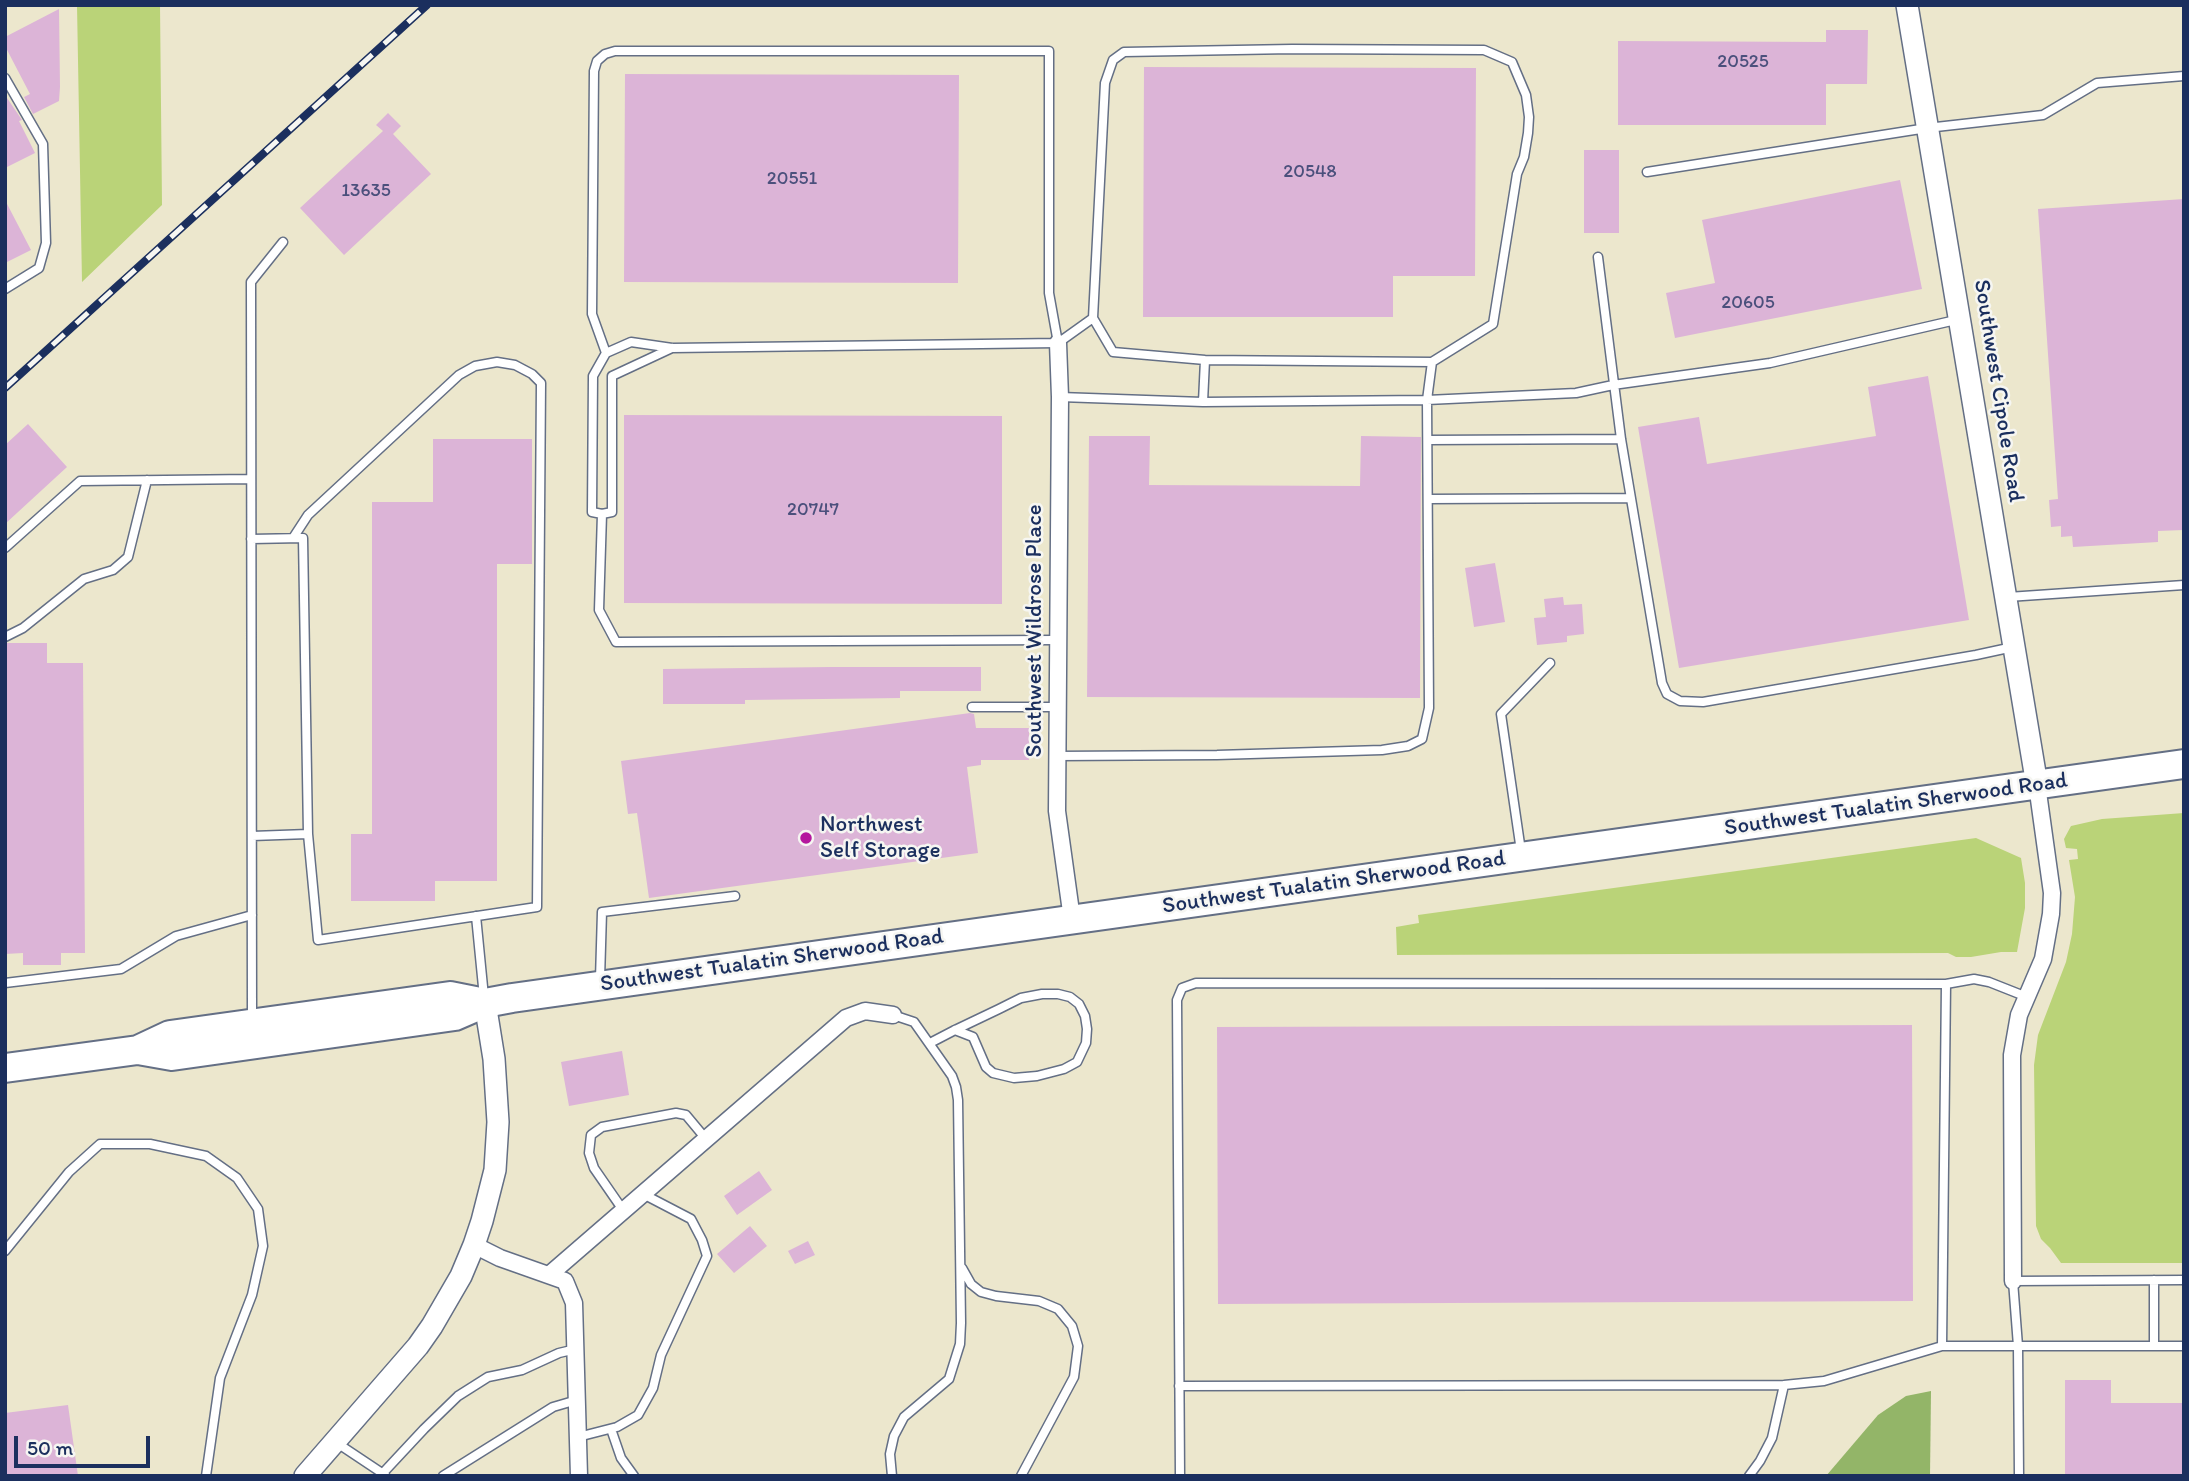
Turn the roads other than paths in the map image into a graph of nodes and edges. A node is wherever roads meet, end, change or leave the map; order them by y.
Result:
1 (1907, 5) edge
2 (2184, 76) edge
3 (5, 78) edge
4 (1927, 128) junction
5 (1647, 172) dead end
6 (283, 242) dead end
7 (1598, 257) dead end
8 (5, 289) edge
9 (1093, 318) junction
10 (1960, 319) junction
11 (1058, 343) junction
12 (672, 348) junction
13 (606, 353) junction
14 (1205, 360) junction
15 (1432, 362) junction
16 (1613, 385) junction
17 (1060, 397) junction
18 (1427, 400) junction
19 (1203, 402) junction
20 (1620, 439) junction
21 (1427, 440) junction
22 (251, 479) junction
23 (147, 480) junction
24 (1630, 498) junction
25 (1428, 499) junction
26 (603, 514) junction
27 (293, 538) junction
28 (251, 539) junction
29 (5, 548) edge
30 (2184, 585) edge
31 (2005, 597) junction
32 (5, 637) edge
33 (1057, 640) junction
34 (2013, 647) junction
35 (1550, 663) dead end
36 (972, 707) dead end
37 (1057, 707) junction
38 (1057, 756) junction
39 (2184, 764) edge
40 (2037, 785) junction
41 (308, 834) junction
42 (252, 836) junction
43 (1522, 857) junction
44 (735, 896) dead end
45 (252, 915) junction
46 (476, 916) junction
47 (1072, 919) junction
48 (5, 983) edge
49 (1946, 984) junction
50 (600, 986) junction
51 (2027, 997) junction
52 (485, 1003) junction
53 (893, 1014) joint
54 (252, 1024) junction
55 (956, 1030) junction
56 (930, 1044) junction
57 (138, 1050) junction
58 (5, 1068) edge
59 (706, 1139) junction
60 (643, 1194) junction
61 (624, 1210) junction
62 (474, 1245) junction
63 (5, 1251) edge
64 (960, 1262) junction
65 (549, 1275) junction
66 (2154, 1280) junction
67 (2184, 1280) edge
68 (2013, 1281) junction
69 (1942, 1346) junction
70 (2018, 1346) junction
71 (2154, 1346) junction
72 (2184, 1346) edge
73 (576, 1349) junction
74 (1784, 1385) junction
75 (1179, 1386) junction
76 (578, 1400) junction
77 (611, 1429) junction
78 (578, 1437) junction
79 (335, 1442) junction
80 (384, 1475) edge
81 (206, 1476) edge
82 (305, 1476) edge
83 (443, 1476) edge
84 (579, 1476) edge
85 (634, 1476) edge
86 (892, 1476) edge
87 (1021, 1476) edge
88 (1180, 1476) edge
89 (1749, 1476) edge
90 (2019, 1476) edge

1 - 4 street, Southwest Cipole Road
2 - 4 lane
3 - 8 lane
4 - 5 lane
4 - 10 street, Southwest Cipole Road
6 - 22 lane
7 - 16 lane
9 - 11 lane
9 - 14 lane
9 - 15 lane
10 - 16 lane
10 - 31 street, Southwest Cipole Road
11 - 12 lane
11 - 13 lane
11 - 17 street, Southwest Wildrose Place
12 - 13 lane
12 - 26 lane
13 - 26 lane
14 - 15 lane
14 - 19 lane
15 - 18 lane
16 - 18 lane
16 - 20 lane
17 - 19 lane
17 - 33 street, Southwest Wildrose Place
18 - 19 lane
18 - 21 lane
20 - 21 lane
20 - 24 lane
21 - 25 lane
22 - 23 lane
22 - 28 lane
23 - 29 lane
23 - 32 lane
24 - 25 lane
24 - 34 lane
25 - 38 lane
26 - 33 lane
27 - 28 lane
27 - 41 lane
27 - 46 lane
28 - 42 lane
30 - 31 lane
31 - 34 street, Southwest Cipole Road
33 - 37 street, Southwest Wildrose Place
34 - 40 street, Southwest Cipole Road
35 - 43 lane
36 - 37 lane
37 - 38 street, Southwest Wildrose Place
38 - 47 street, Southwest Wildrose Place
39 - 40 highway, Southwest Tualatin Sherwood Road
40 - 43 highway, Southwest Tualatin Sherwood Road
40 - 51 street
41 - 42 lane
41 - 46 lane
42 - 45 lane
43 - 47 highway, Southwest Tualatin Sherwood Road
44 - 50 lane
45 - 48 lane
45 - 54 lane
46 - 52 lane
47 - 50 highway, Southwest Tualatin Sherwood Road
49 - 51 lane
49 - 69 lane
49 - 75 lane
50 - 52 highway, Southwest Tualatin Sherwood Road
51 - 68 street
52 - 54 highway, Southwest Tualatin Sherwood Road
52 - 57 highway, Southwest Tualatin Sherwood Road
52 - 62 street
53 - 56 lane
53 - 59 street
54 - 57 highway, Southwest Tualatin Sherwood Road
55 - 55 lane
55 - 56 lane
56 - 64 lane
57 - 58 highway, Southwest Tualatin Sherwood Road
59 - 60 street
59 - 61 lane
60 - 61 street
60 - 77 lane
61 - 65 street
62 - 65 street
62 - 79 street
63 - 81 lane
64 - 86 lane
64 - 87 lane
65 - 73 street
66 - 67 lane
66 - 68 lane
66 - 71 lane
68 - 70 lane
69 - 70 lane
69 - 74 lane
70 - 71 lane
70 - 90 lane
71 - 72 lane
73 - 76 street
73 - 80 lane
74 - 75 lane
74 - 89 lane
75 - 88 lane
76 - 78 street
76 - 83 lane
77 - 78 lane
77 - 85 lane
78 - 84 street
79 - 80 lane
79 - 82 street

